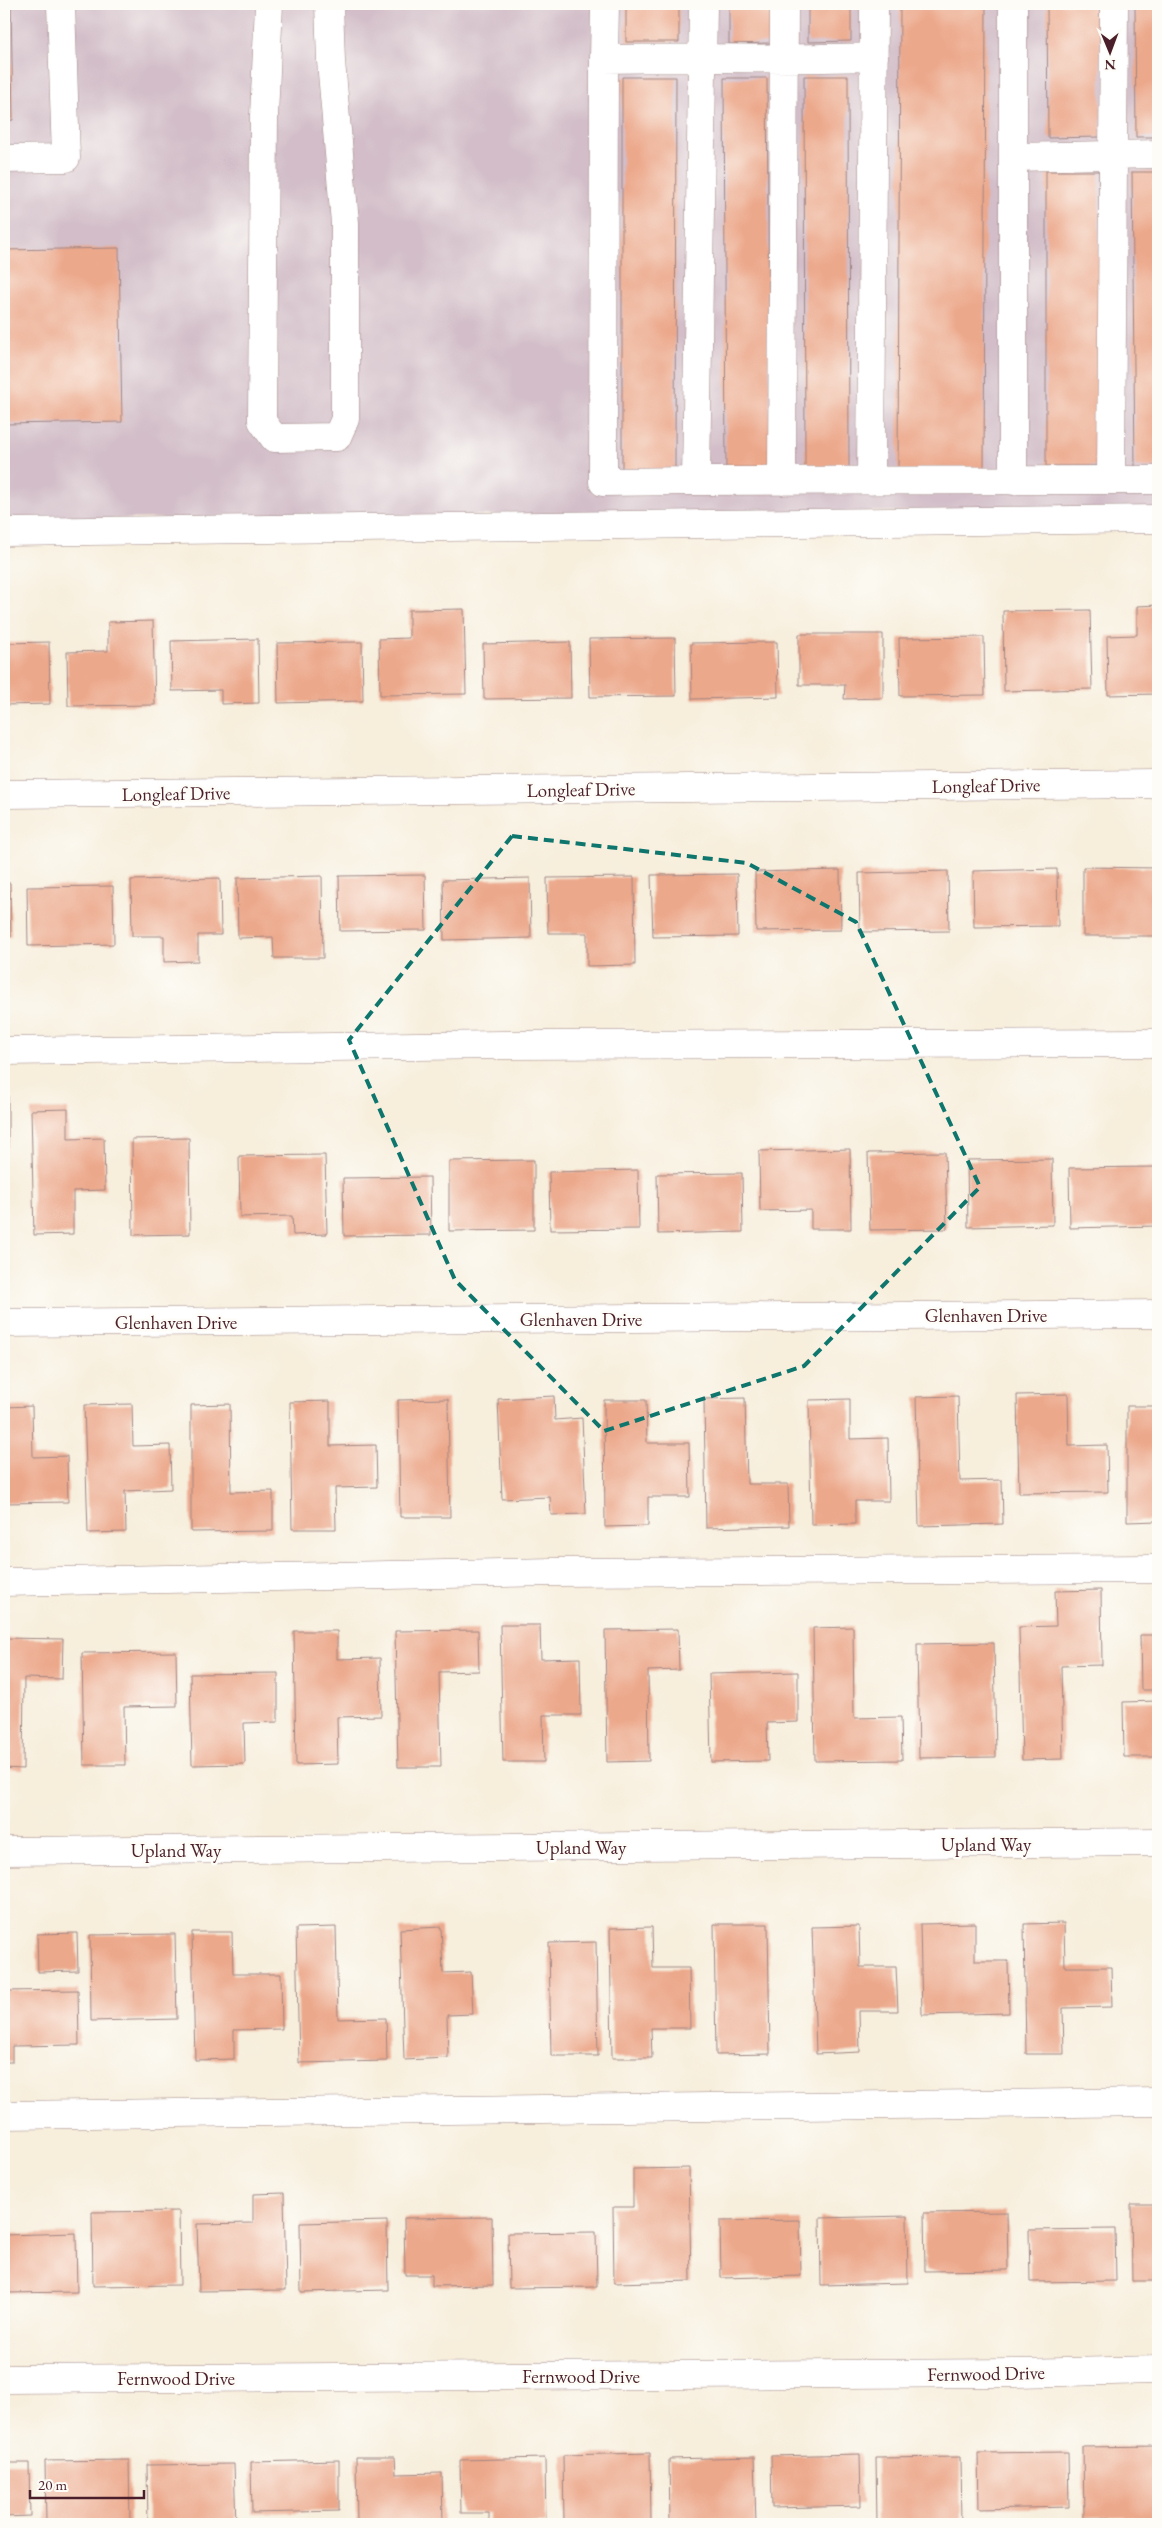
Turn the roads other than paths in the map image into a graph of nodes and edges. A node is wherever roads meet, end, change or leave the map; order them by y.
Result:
1 (61, 4) edge
2 (269, 4) edge
3 (329, 4) edge
4 (605, 4) edge
5 (702, 4) edge
6 (784, 4) edge
7 (874, 4) edge
8 (1013, 4) edge
9 (1114, 4) edge
10 (702, 57) junction
11 (874, 57) junction
12 (604, 59) junction
13 (784, 60) junction
14 (1158, 154) edge
15 (1113, 155) junction
16 (1013, 157) junction
17 (4, 159) edge
18 (1111, 480) junction
19 (1158, 480) edge
20 (696, 481) junction
21 (782, 481) junction
22 (871, 481) junction
23 (1013, 481) junction
24 (1158, 519) edge
25 (4, 532) edge
26 (1158, 784) edge
27 (4, 794) edge
28 (1158, 1043) edge
29 (4, 1051) edge
30 (1158, 1314) edge
31 (4, 1323) edge
32 (1158, 1569) edge
33 (4, 1582) edge
34 (1158, 1842) edge
35 (4, 1851) edge
36 (1158, 2102) edge
37 (4, 2115) edge
38 (1158, 2370) edge
39 (4, 2379) edge

1 - 17 street
2 - 3 street
4 - 12 street
5 - 10 street
6 - 13 street
7 - 11 street
8 - 16 street
9 - 15 street
10 - 12 street
10 - 13 street
10 - 20 street
11 - 13 street
11 - 22 street
12 - 20 street
13 - 21 street
14 - 15 street
15 - 16 street
15 - 18 street
16 - 23 street
18 - 19 street
18 - 23 street
20 - 21 street
21 - 22 street
22 - 23 street
24 - 25 street
26 - 27 street, Longleaf Drive
28 - 29 street
30 - 31 street, Glenhaven Drive
32 - 33 street
34 - 35 street, Upland Way
36 - 37 street
38 - 39 street, Fernwood Drive

